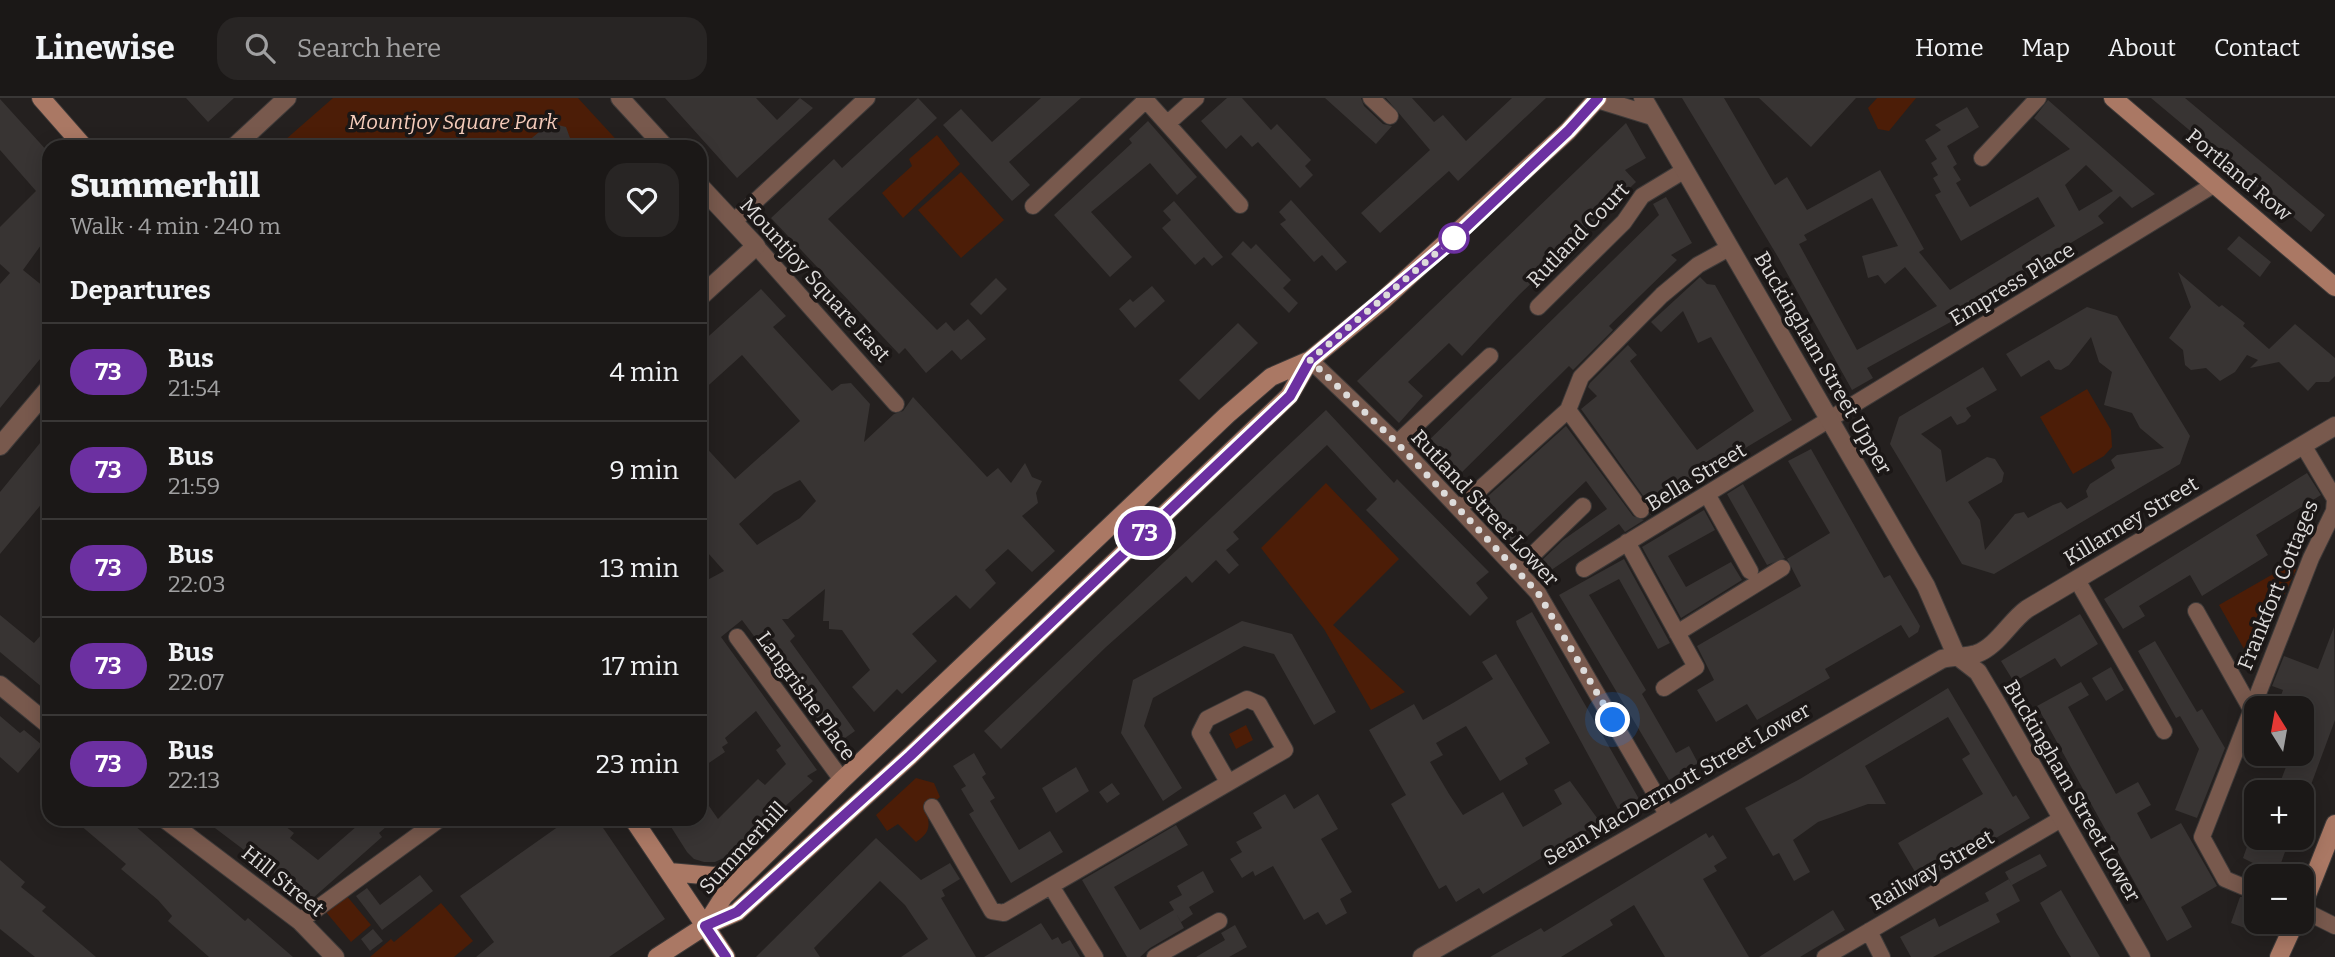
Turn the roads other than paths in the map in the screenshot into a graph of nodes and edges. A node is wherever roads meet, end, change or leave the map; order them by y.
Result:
1 (41, 98) edge
2 (287, 98) edge
3 (620, 98) edge
4 (867, 98) edge
5 (1196, 98) edge
6 (1371, 98) edge
7 (1597, 98) edge
8 (1643, 98) edge
9 (2038, 98) edge
10 (1145, 99) edge
11 (2123, 102) edge
12 (1390, 116) dead end
13 (1652, 116) junction
14 (1168, 123) junction
15 (79, 140) edge
16 (242, 140) edge
17 (659, 140) edge
18 (1982, 158) dead end
19 (1685, 170) junction
20 (2215, 184) junction
21 (707, 194) edge
22 (1240, 205) dead end
23 (1033, 206) dead end
24 (733, 222) junction
25 (756, 246) junction
26 (1729, 248) junction
27 (2335, 287) edge
28 (707, 291) edge
29 (1538, 307) dead end
30 (1490, 356) dead end
31 (1310, 360) junction
32 (42, 395) edge
33 (896, 404) dead end
34 (1568, 410) junction
35 (1830, 420) junction
36 (2335, 426) edge
37 (1397, 443) junction
38 (2303, 445) junction
39 (0, 446) edge
40 (1707, 494) junction
41 (1583, 506) dead end
42 (1459, 508) junction
43 (1641, 510) dead end
44 (1627, 542) junction
45 (1782, 568) dead end
46 (1584, 569) dead end
47 (1517, 570) junction
48 (1750, 571) dead end
49 (2077, 579) junction
50 (2196, 611) dead end
51 (1677, 633) junction
52 (737, 638) dead end
53 (1956, 655) junction
54 (0, 685) edge
55 (1664, 688) dead end
56 (2256, 696) edge
57 (2244, 697) edge
58 (42, 719) edge
59 (2244, 727) edge
60 (2164, 731) dead end
61 (842, 779) junction
62 (1228, 782) junction
63 (932, 807) dead end
64 (1667, 814) junction
65 (2061, 819) junction
66 (2335, 824) edge
67 (174, 826) edge
68 (430, 826) edge
69 (638, 826) edge
70 (751, 869) junction
71 (669, 872) junction
72 (2314, 876) edge
73 (1051, 886) junction
74 (2244, 887) dead end
75 (2314, 916) edge
76 (300, 921) junction
77 (1219, 921) dead end
78 (705, 926) junction
79 (2335, 926) edge
80 (1869, 931) junction
81 (2290, 934) edge
82 (335, 957) edge
83 (657, 957) edge
84 (726, 957) edge
85 (1095, 957) edge
86 (1154, 957) edge
87 (1422, 957) edge
88 (1825, 957) edge
89 (1882, 957) edge
90 (2141, 957) edge
91 (2279, 957) edge

1 - 15 main road
2 - 16 street
3 - 17 street
4 - 24 street
5 - 14 street
6 - 12 street
7 - 13 street
7 - 31 main road, Summerhill
8 - 13 street, Buckingham Street Upper
9 - 18 street
10 - 14 street
10 - 23 street
11 - 20 main road, Portland Row
13 - 19 street, Buckingham Street Upper
14 - 22 street
19 - 26 street, Buckingham Street Upper
19 - 29 street, Rutland Court
20 - 27 main road, Portland Row
20 - 35 street, Empress Place
21 - 24 street, Mountjoy Square East
24 - 25 street, Mountjoy Square East
25 - 28 street
25 - 33 street, Mountjoy Square East
26 - 34 street
26 - 35 street, Buckingham Street Upper
30 - 37 street
31 - 37 street, Rutland Street Lower
31 - 61 main road, Summerhill
31 - 78 main road, Summerhill
32 - 39 street
34 - 42 street
34 - 43 street
35 - 40 street, Bella Street
35 - 53 street, Buckingham Street Upper
36 - 38 street, Killarney Street
37 - 42 street, Rutland Street Lower
38 - 49 street, Killarney Street
38 - 56 street, Frankfort Cottages
40 - 44 street, Bella Street
40 - 48 street
41 - 47 street
42 - 47 street, Rutland Street Lower
44 - 46 street, Bella Street
44 - 51 street
45 - 51 street
47 - 64 street, Rutland Street Lower
49 - 53 street, Killarney Street
49 - 60 street
50 - 57 street
51 - 55 street
52 - 61 street, Langrishe Place
53 - 64 street, Sean MacDermott Street Lower
53 - 65 street, Buckingham Street Lower
54 - 58 street
59 - 74 street, Frankfort Cottages
61 - 70 main road, Summerhill
62 - 62 street
62 - 73 street
63 - 73 street
64 - 87 street, Sean MacDermott Street Lower
65 - 80 street, Railway Street
65 - 90 street, Buckingham Street Lower
66 - 72 main road
67 - 76 street, Hill Street
68 - 76 street
69 - 71 main road
70 - 71 main road
70 - 78 main road, Summerhill
71 - 78 main road
73 - 85 street
75 - 79 street
76 - 82 street, Hill Street
77 - 86 street
78 - 83 main road
78 - 84 main road
80 - 88 street, Railway Street
80 - 89 street
81 - 91 main road

